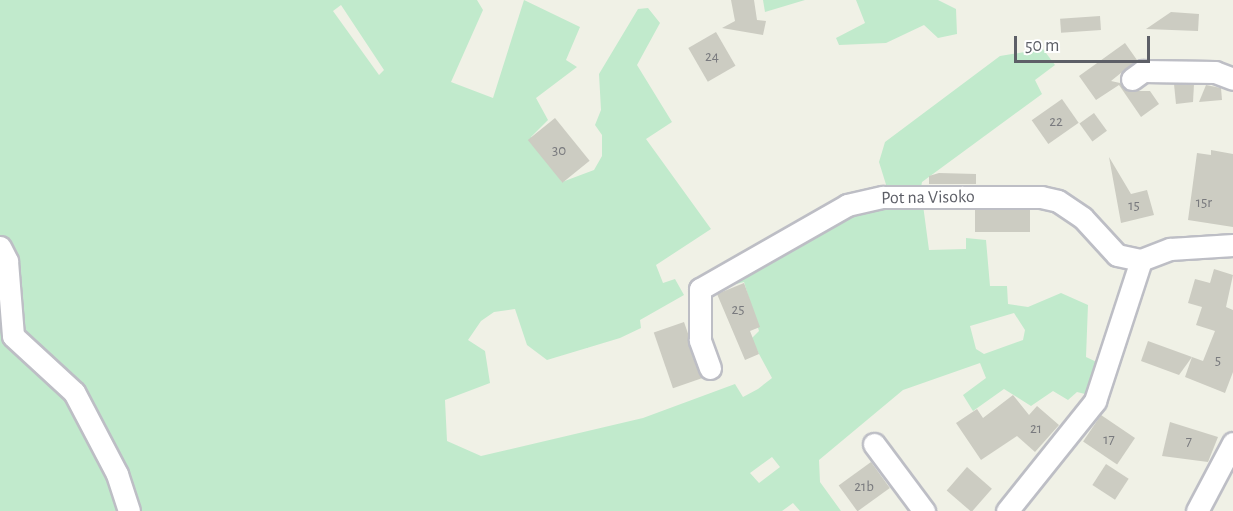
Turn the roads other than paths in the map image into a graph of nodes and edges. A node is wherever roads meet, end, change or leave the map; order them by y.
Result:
1 (1132, 79) dead end
2 (1233, 79) edge
3 (1233, 246) edge
4 (0, 247) edge
5 (1141, 260) junction
6 (710, 368) dead end
7 (1233, 443) edge
8 (873, 444) dead end
9 (129, 511) edge
10 (924, 511) edge
11 (1007, 511) edge
12 (1197, 511) edge

1 - 2 street
3 - 5 street
4 - 9 street
5 - 6 street, Pot na Visoko
5 - 11 street
7 - 12 street
8 - 10 street

